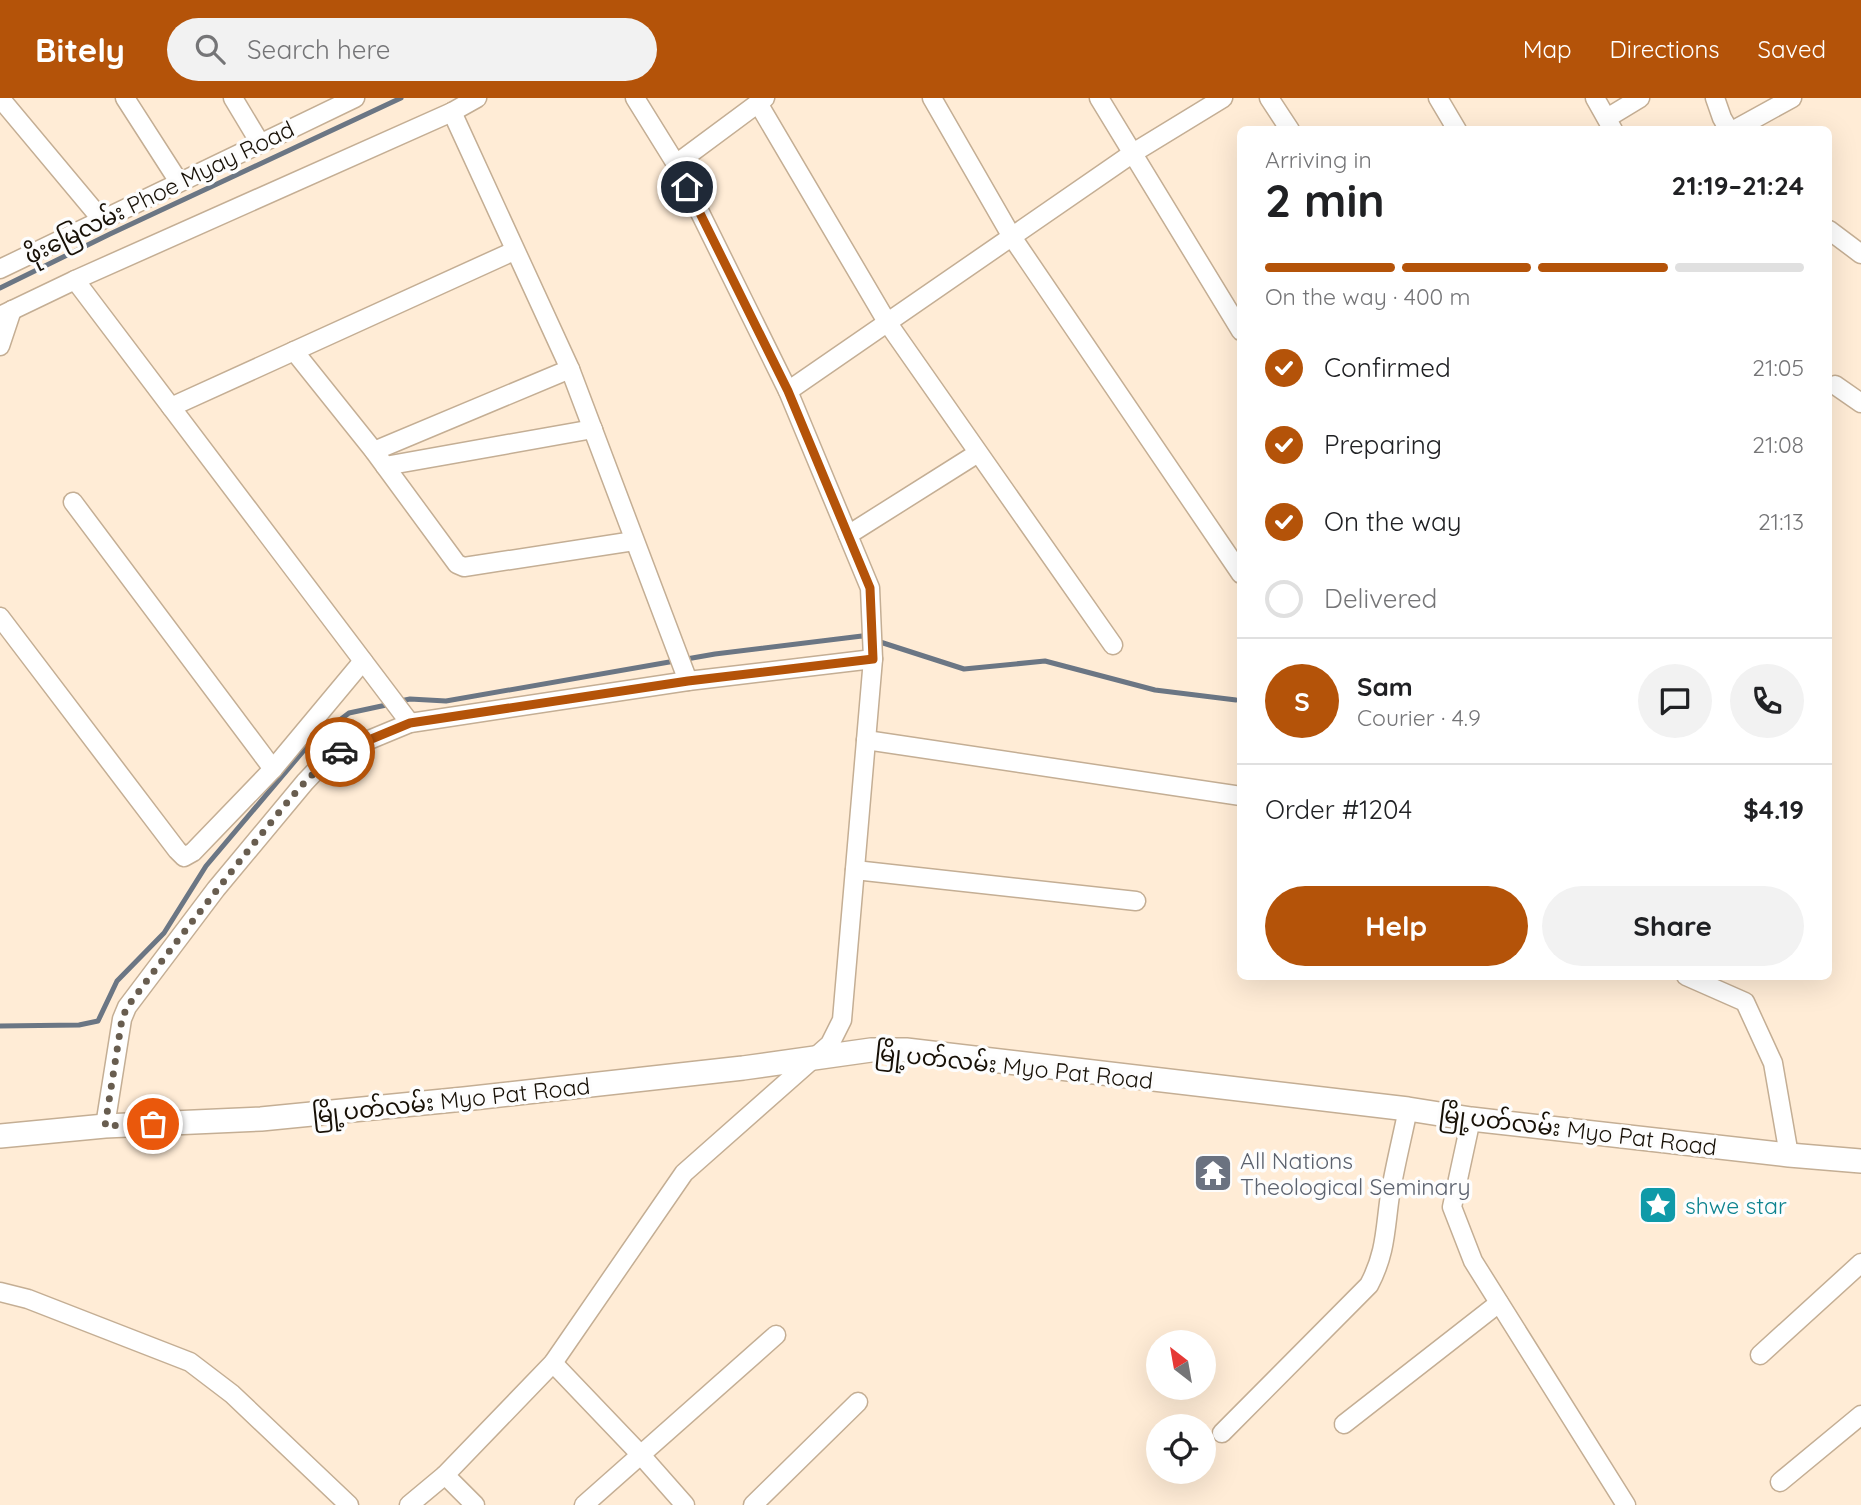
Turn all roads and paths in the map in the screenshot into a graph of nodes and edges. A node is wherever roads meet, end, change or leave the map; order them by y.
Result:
1 (125, 98) edge
2 (233, 98) edge
3 (355, 98) edge
4 (477, 98) edge
5 (635, 98) edge
6 (932, 98) edge
7 (1099, 98) edge
8 (1223, 98) edge
9 (1269, 98) edge
10 (1438, 98) edge
11 (1595, 98) edge
12 (1640, 98) edge
13 (1715, 98) edge
14 (1793, 98) edge
15 (0, 99) edge
16 (761, 101) edge
17 (452, 112) junction
18 (1610, 124) edge
19 (1287, 126) edge
20 (1455, 126) edge
21 (1729, 126) edge
22 (1740, 126) edge
23 (260, 143) junction
24 (1133, 153) junction
25 (676, 164) junction
26 (179, 182) junction
27 (102, 220) junction
28 (1832, 232) edge
29 (1012, 237) junction
30 (514, 251) junction
31 (1861, 254) edge
32 (0, 269) edge
33 (75, 280) junction
34 (6, 313) edge
35 (887, 322) junction
36 (1237, 324) edge
37 (0, 346) edge
38 (294, 351) junction
39 (570, 369) junction
40 (1835, 385) dead end
41 (788, 391) junction
42 (1861, 403) edge
43 (171, 407) junction
44 (593, 429) junction
45 (978, 453) junction
46 (380, 458) junction
47 (73, 502) dead end
48 (848, 535) junction
49 (634, 541) junction
50 (1237, 568) edge
51 (0, 617) edge
52 (1113, 645) dead end
53 (873, 659) junction
54 (363, 661) junction
55 (688, 681) junction
56 (410, 723) junction
57 (866, 740) junction
58 (273, 769) junction
59 (1237, 795) edge
60 (855, 870) junction
61 (1136, 901) dead end
62 (1695, 980) edge
63 (814, 1058) junction
64 (1408, 1110) junction
65 (1471, 1119) junction
66 (105, 1126) junction
67 (0, 1136) edge
68 (1789, 1155) junction
69 (1861, 1161) edge
70 (1861, 1263) edge
71 (0, 1292) edge
72 (1499, 1303) junction
73 (776, 1335) dead end
74 (1760, 1355) dead end
75 (553, 1363) junction
76 (858, 1402) dead end
77 (1861, 1415) edge
78 (1344, 1424) dead end
79 (1222, 1433) dead end
80 (640, 1454) junction
81 (445, 1475) junction
82 (1780, 1482) dead end
83 (349, 1505) edge
84 (410, 1505) edge
85 (475, 1505) edge
86 (584, 1505) edge
87 (685, 1505) edge
88 (753, 1505) edge
89 (1626, 1505) edge

1 - 26 street
2 - 23 street
3 - 23 street, ဖိုးမြေလမ်း Phoe Myay Road
4 - 17 street
5 - 25 street
6 - 29 street
7 - 24 street
8 - 24 street
9 - 19 street
10 - 20 street
11 - 18 street
12 - 18 street
13 - 21 street
14 - 22 street
15 - 27 street
16 - 25 street
16 - 35 street
17 - 30 street
17 - 33 street
23 - 26 street, ဖိုးမြေလမ်း Phoe Myay Road
24 - 29 street
24 - 36 street
25 - 41 street
26 - 27 street, ဖိုးမြေလမ်း Phoe Myay Road
27 - 32 street, ဖိုးမြေလမ်း Phoe Myay Road
28 - 31 street
29 - 35 street
29 - 50 street
30 - 38 street
30 - 39 street
33 - 34 street
33 - 43 street
34 - 37 street
35 - 41 street
35 - 45 street
38 - 43 street
38 - 46 street
39 - 44 street
39 - 46 street
40 - 42 street
41 - 48 street
43 - 54 street
44 - 46 street
44 - 49 street
45 - 48 street
45 - 52 street
46 - 49 street
47 - 58 street
48 - 53 street
49 - 55 street
51 - 58 street
53 - 55 street
53 - 57 street
54 - 56 street
54 - 58 street
55 - 56 street
56 - 66 street
57 - 59 street
57 - 60 street
60 - 61 street
60 - 63 street
62 - 68 street
63 - 64 main road, မြို့ပတ်လမ်း Myo Pat Road
63 - 66 main road, မြို့ပတ်လမ်း Myo Pat Road
63 - 75 street
64 - 65 main road, မြို့ပတ်လမ်း Myo Pat Road
64 - 79 street
65 - 68 main road, မြို့ပတ်လမ်း Myo Pat Road
65 - 72 street
66 - 67 main road, မြို့ပတ်လမ်း Myo Pat Road
68 - 69 main road, မြို့ပတ်လမ်း Myo Pat Road
70 - 74 street
71 - 83 street
72 - 78 street
72 - 89 street
73 - 80 street
75 - 80 street
75 - 81 street
76 - 88 street
77 - 82 street
80 - 86 street
80 - 87 street
81 - 84 street
81 - 85 street

